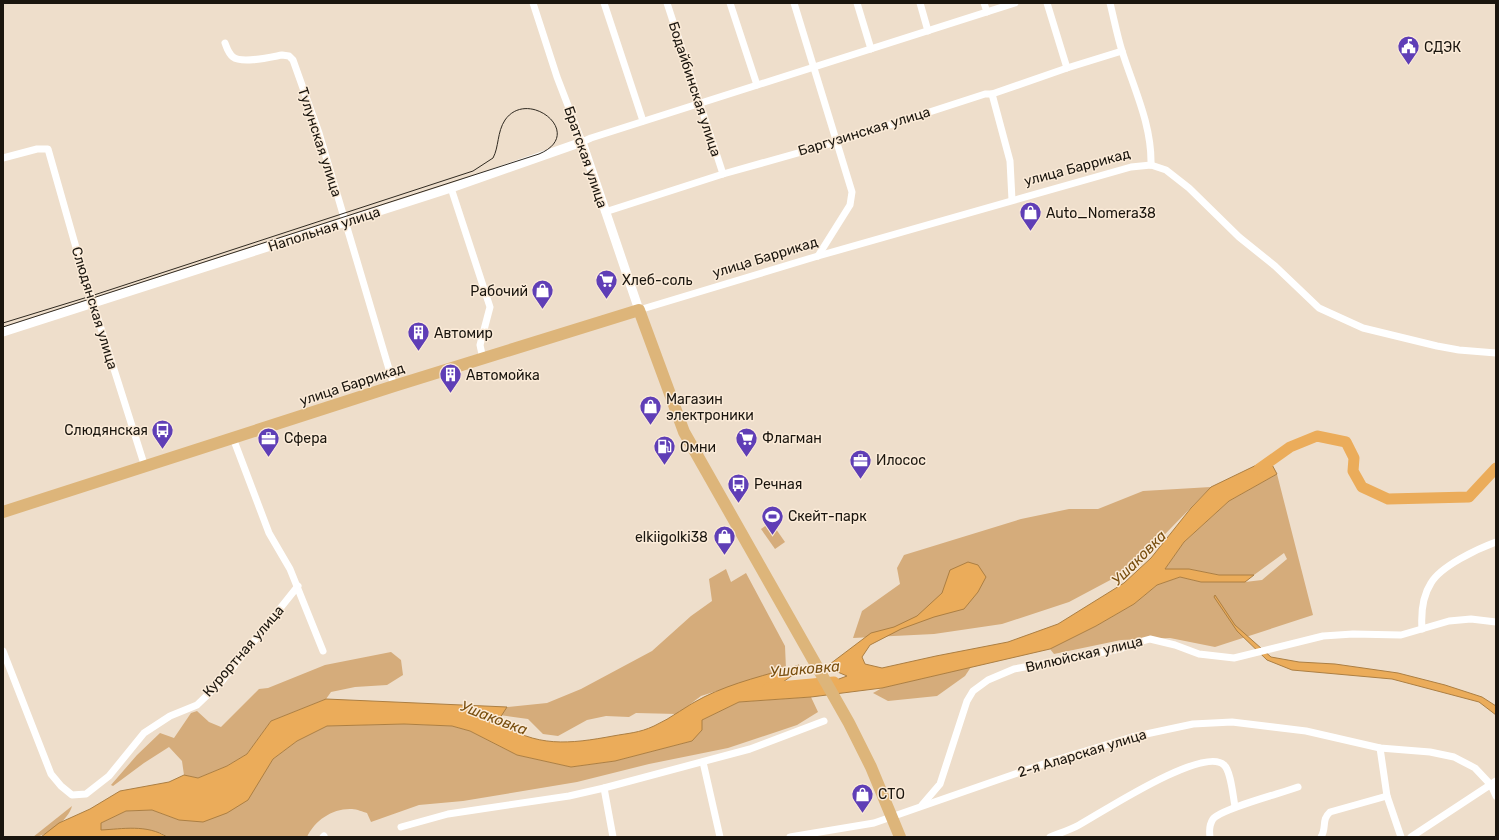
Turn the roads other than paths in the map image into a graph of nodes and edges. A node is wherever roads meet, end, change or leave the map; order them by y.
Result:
1 (533, 3) edge
2 (604, 3) edge
3 (667, 3) edge
4 (730, 3) edge
5 (794, 3) edge
6 (857, 3) edge
7 (920, 3) edge
8 (984, 3) edge
9 (1015, 3) edge
10 (1047, 3) edge
11 (1110, 3) edge
12 (987, 12) junction
13 (928, 31) junction
14 (225, 43) dead end
15 (871, 49) junction
16 (1122, 51) junction
17 (814, 67) junction
18 (1067, 68) junction
19 (758, 85) junction
20 (992, 94) junction
21 (699, 104) junction
22 (643, 121) junction
23 (582, 142) junction
24 (837, 142) junction
25 (3, 158) edge
26 (1150, 165) junction
27 (723, 174) junction
28 (451, 188) junction
29 (1012, 200) junction
30 (605, 212) junction
31 (345, 222) junction
32 (818, 256) junction
33 (93, 303) junction
34 (639, 310) junction
35 (3, 332) edge
36 (1496, 352) edge
37 (483, 359) junction
38 (394, 386) junction
39 (233, 438) junction
40 (145, 467) junction
41 (3, 512) edge
42 (1496, 542) edge
43 (298, 586) junction
44 (1496, 622) edge
45 (1422, 629) junction
46 (3, 651) edge
47 (323, 651) dead end
48 (824, 721) dead end
49 (1380, 748) junction
50 (703, 762) junction
51 (1494, 783) edge
52 (940, 784) junction
53 (1298, 787) dead end
54 (604, 788) junction
55 (949, 796) junction
56 (1387, 796) junction
57 (1496, 796) edge
58 (922, 805) junction
59 (1235, 806) junction
60 (892, 818) junction
61 (401, 827) dead end
62 (613, 837) edge
63 (720, 837) edge
64 (790, 837) edge
65 (900, 837) edge
66 (1050, 837) edge
67 (1210, 837) edge
68 (1321, 837) edge
69 (1401, 837) edge
70 (1411, 837) edge

1 - 23 street, Братская улица
2 - 22 street
3 - 21 street, Бодайбинская улица
4 - 19 street
5 - 17 street
6 - 15 street
7 - 13 street
8 - 12 street
9 - 12 street, Напольная улица
10 - 18 street
11 - 16 street
12 - 13 street, Напольная улица
13 - 15 street, Напольная улица
14 - 31 street, Тулунская улица
15 - 17 street, Напольная улица
16 - 18 street, Баргузинская улица
16 - 26 street
17 - 19 street, Напольная улица
17 - 24 street
18 - 20 street, Баргузинская улица
19 - 21 street, Напольная улица
20 - 24 street, Баргузинская улица
20 - 29 street
21 - 22 street, Напольная улица
21 - 27 street, Бодайбинская улица
22 - 23 street, Напольная улица
23 - 28 street, Напольная улица
23 - 30 street, Братская улица
24 - 27 street, Баргузинская улица
24 - 32 street
25 - 33 street, Слюдянская улица
26 - 29 street, улица Баррикад
26 - 36 street
27 - 30 street, Баргузинская улица
28 - 31 street, Напольная улица
28 - 37 street
29 - 32 street, улица Баррикад
30 - 34 street, Братская улица
31 - 33 street, Напольная улица
31 - 38 street, Тулунская улица
32 - 34 street, улица Баррикад
33 - 35 street, Напольная улица
33 - 40 street, Слюдянская улица
34 - 37 main road, улица Баррикад
34 - 60 main road
37 - 38 main road, улица Баррикад
38 - 39 main road, улица Баррикад
39 - 40 main road, улица Баррикад
39 - 43 street, Курортная улица
40 - 41 main road, улица Баррикад
42 - 45 street
43 - 46 street, Курортная улица
43 - 47 street, Курортная улица
44 - 45 street, Вилюйская улица
45 - 52 street, Вилюйская улица
48 - 50 street
49 - 51 street, 2-я Аларская улица
49 - 55 street, 2-я Аларская улица
49 - 56 street
50 - 54 street
50 - 63 street
51 - 57 street, 2-я Аларская улица
51 - 70 street
52 - 55 street
52 - 58 street
53 - 59 street
54 - 61 street
54 - 62 street
55 - 58 street, 2-я Аларская улица
56 - 68 street
56 - 69 street
58 - 60 street, 2-я Аларская улица
59 - 66 street
59 - 67 street
60 - 64 street, 2-я Аларская улица
60 - 65 main road

